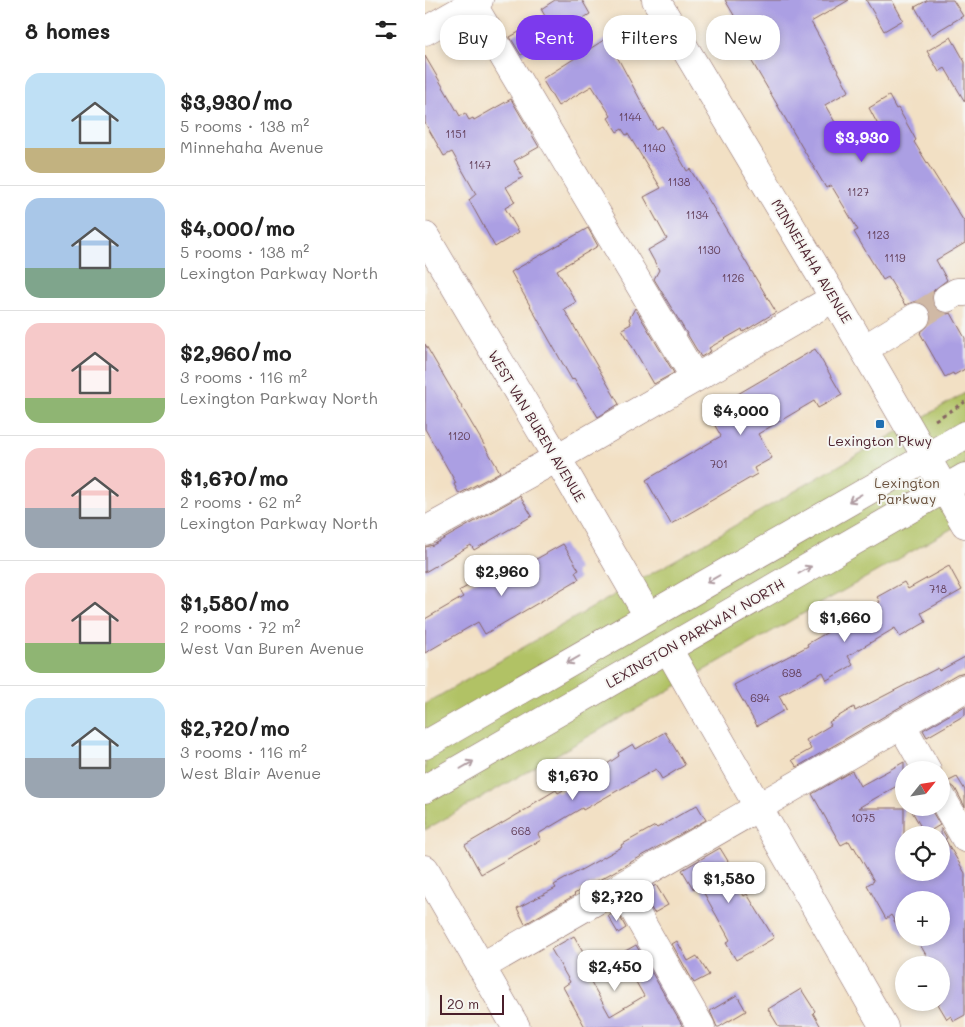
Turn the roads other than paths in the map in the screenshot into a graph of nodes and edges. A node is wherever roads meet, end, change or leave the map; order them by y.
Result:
1 (656, 0) edge
2 (474, 1) edge
3 (425, 31) edge
4 (425, 236) edge
5 (834, 298) junction
6 (917, 317) tunnel mouth
7 (864, 349) junction
8 (695, 378) junction
9 (965, 435) edge
10 (927, 457) junction
11 (557, 458) junction
12 (955, 483) edge
13 (965, 524) edge
14 (425, 531) edge
15 (648, 616) junction
16 (668, 649) junction
17 (965, 688) edge
18 (901, 724) junction
19 (425, 745) edge
20 (922, 761) edge
21 (425, 789) edge
22 (757, 807) junction
23 (950, 812) edge
24 (965, 838) edge
25 (425, 869) edge
26 (621, 888) junction
27 (481, 967) junction
28 (516, 1027) edge
29 (701, 1027) edge
30 (884, 1027) edge

1 - 5 street, MINNEHAHA AVENUE
2 - 3 street
2 - 8 street
4 - 11 street, WEST VAN BUREN AVENUE
5 - 7 street, MINNEHAHA AVENUE
5 - 8 street
6 - 7 street
7 - 10 street, MINNEHAHA AVENUE
8 - 11 street
9 - 10 street
10 - 12 street, MINNEHAHA AVENUE
10 -> 15 street
11 - 14 street
11 - 15 street, WEST VAN BUREN AVENUE
12 - 13 street, MINNEHAHA AVENUE
16 -> 12 street, LEXINGTON PARKWAY NORTH
15 -> 19 street
21 -> 16 street, LEXINGTON PARKWAY NORTH
16 - 22 street
17 - 18 street
18 - 20 street
18 - 22 street
22 - 26 street
22 - 30 street
23 - 24 street
25 - 27 street
26 - 27 street
26 - 29 street
27 - 28 street

